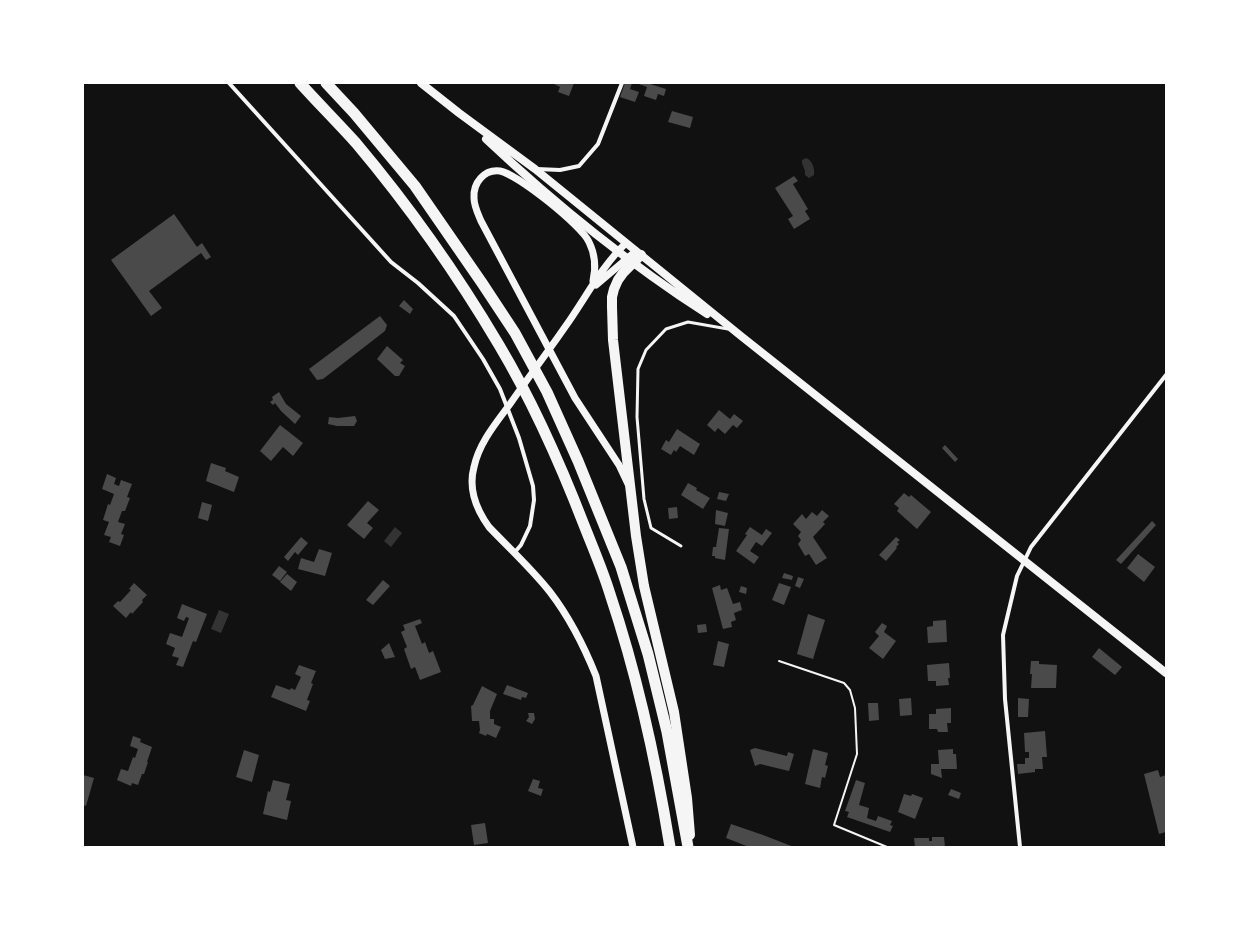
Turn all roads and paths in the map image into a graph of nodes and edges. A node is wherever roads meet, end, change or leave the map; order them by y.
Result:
1 (229, 83) edge
2 (300, 83) edge
3 (326, 83) edge
4 (421, 83) edge
5 (622, 83) edge
6 (459, 113) junction
7 (535, 169) junction
8 (626, 243) junction
9 (618, 251) junction
10 (638, 253) junction
11 (630, 261) junction
12 (591, 289) junction
13 (730, 329) junction
14 (741, 336) junction
15 (1166, 375) edge
16 (630, 488) junction
17 (681, 546) dead end
18 (514, 553) junction
19 (1024, 560) junction
20 (779, 661) dead end
21 (1166, 673) edge
22 (633, 847) edge
23 (670, 847) edge
24 (688, 847) edge
25 (691, 847) edge
26 (887, 847) edge
27 (1020, 847) edge

1 - 18 street
2 - 23 highway
3 - 24 highway
4 - 6 main road
5 - 7 street
6 - 7 main road
6 - 9 main road
7 - 8 main road
8 - 9 street
8 - 10 main road
9 - 11 main road
9 - 12 street
10 - 11 highway
10 - 14 main road
11 - 12 street
11 - 13 main road
11 - 16 highway
12 - 16 street
12 - 18 street
13 - 14 main road
13 - 17 lane
14 - 19 main road
15 - 19 street
16 - 25 highway
18 - 22 street
19 - 21 main road
19 - 27 street
20 - 26 path

